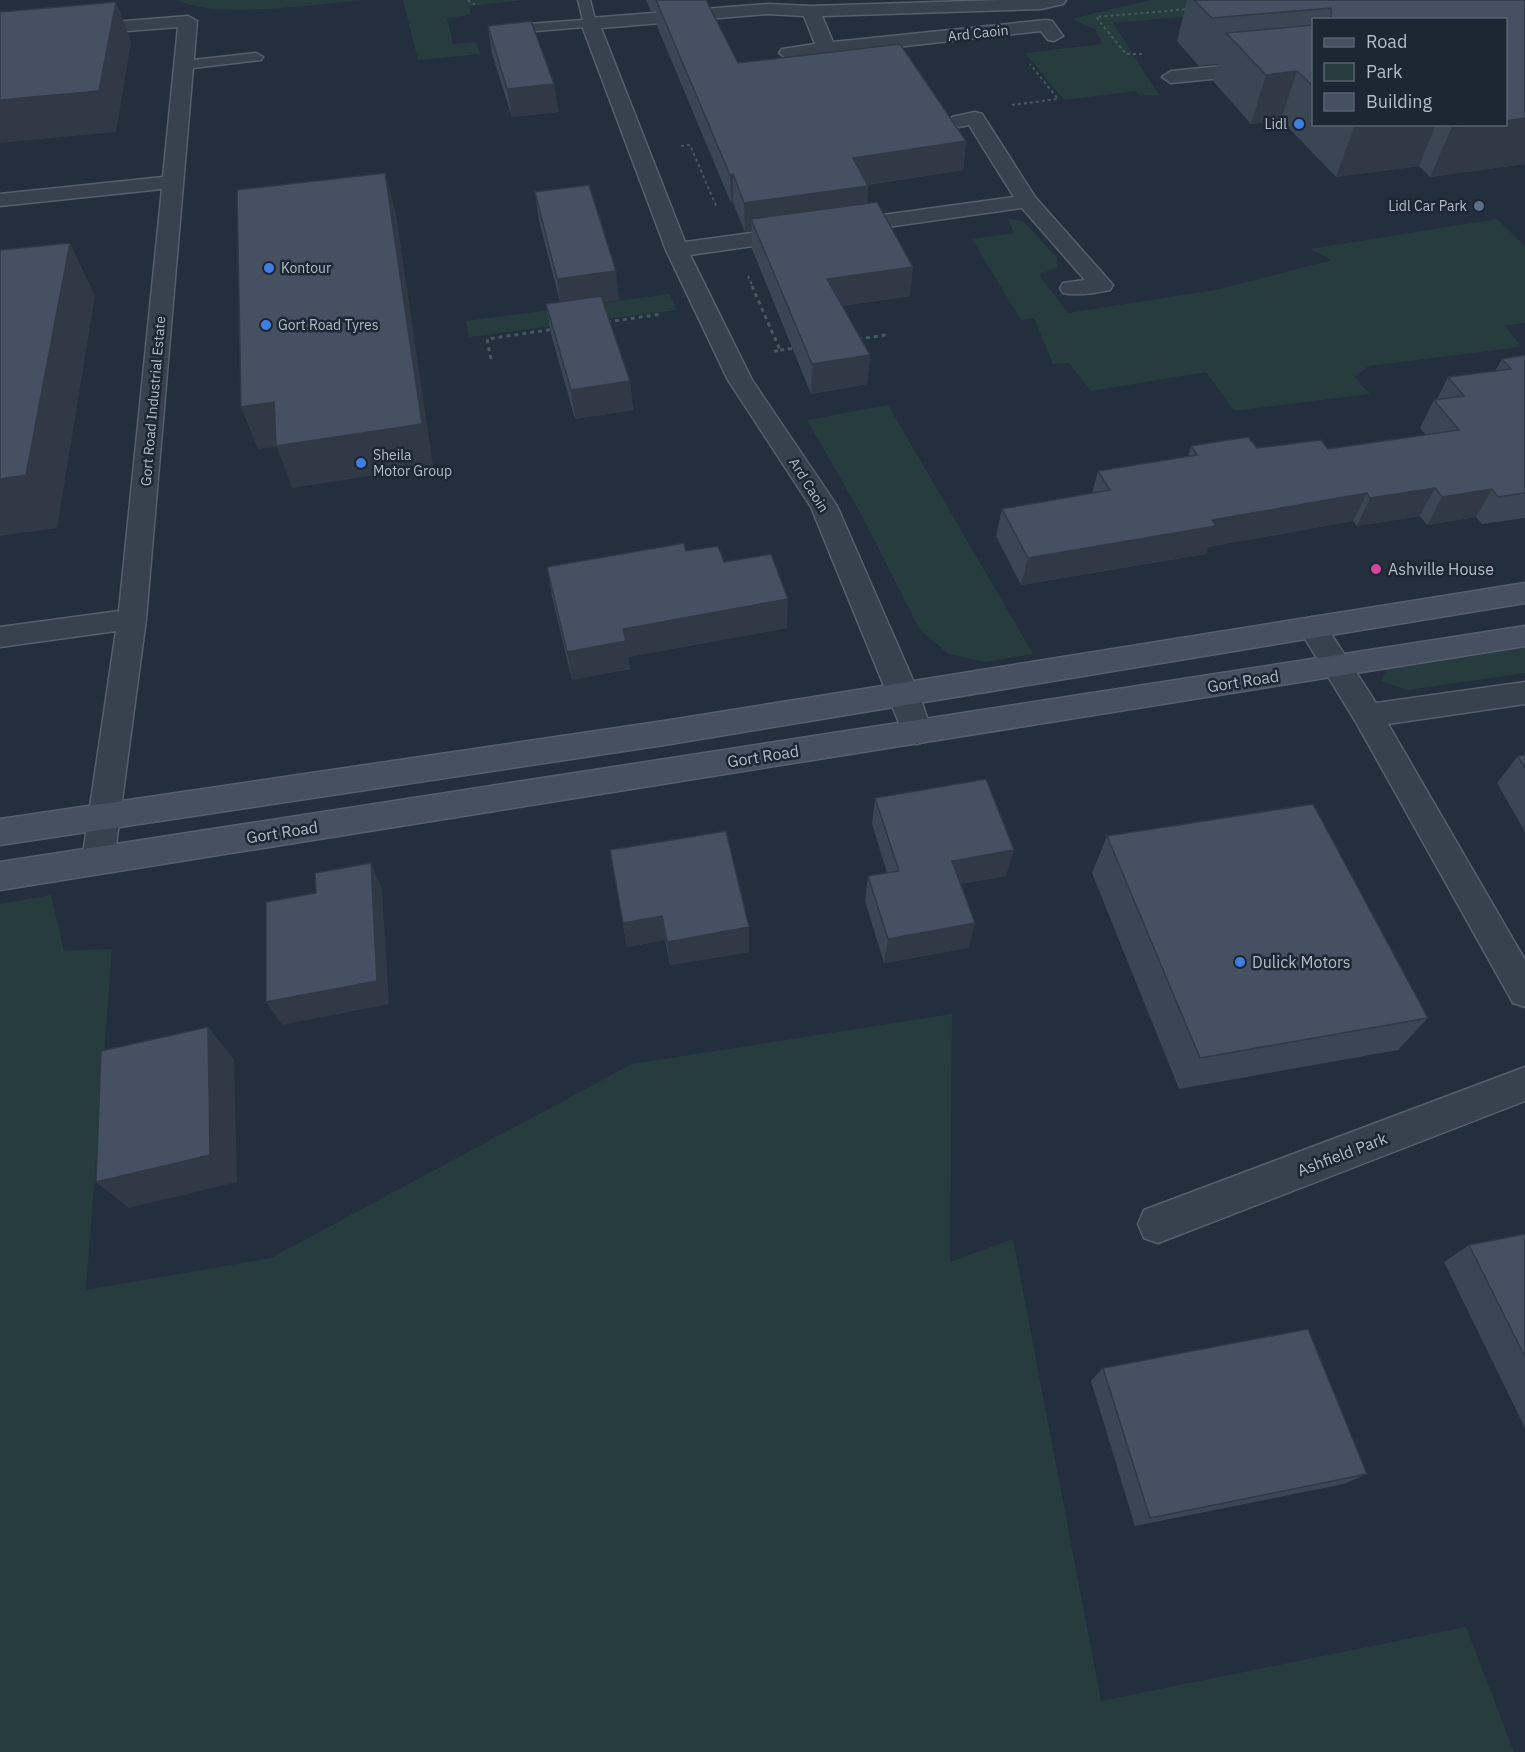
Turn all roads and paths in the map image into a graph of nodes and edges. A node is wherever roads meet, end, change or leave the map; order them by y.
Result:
1 (584, 0) edge
2 (1057, 0) edge
3 (1200, 8) edge
4 (811, 11) junction
5 (590, 23) junction
6 (499, 30) edge
7 (1004, 30) junction
8 (0, 36) edge
9 (1054, 36) dead end
10 (826, 48) junction
11 (788, 53) dead end
12 (255, 57) dead end
13 (1312, 63) edge
14 (184, 65) junction
15 (1171, 77) joint
16 (1012, 105) dead end
17 (959, 121) dead end
18 (173, 182) junction
19 (0, 200) edge
20 (1027, 201) junction
21 (677, 250) junction
22 (1071, 288) dead end
23 (705, 308) junction
24 (602, 322) edge
25 (556, 329) edge
26 (886, 335) dead end
27 (850, 340) edge
28 (803, 347) edge
29 (780, 350) dead end
30 (491, 359) dead end
31 (1525, 593) edge
32 (132, 619) junction
33 (1312, 627) junction
34 (1525, 636) edge
35 (0, 637) edge
36 (1336, 666) junction
37 (1525, 693) edge
38 (904, 694) junction
39 (1368, 716) junction
40 (917, 732) junction
41 (105, 816) junction
42 (0, 832) edge
43 (98, 861) junction
44 (0, 876) edge
45 (1525, 992) edge
46 (1525, 1084) edge
47 (1158, 1224) dead end

1 - 5 lane
2 - 4 street, Ard Caoin
3 - 15 path
4 - 5 street, Ard Caoin
4 - 10 street
5 - 6 lane
5 - 21 street, Ard Caoin
7 - 9 street, Ard Caoin
7 - 10 street, Ard Caoin
7 - 16 path
8 - 14 street, Gort Road Industrial Estate
10 - 11 street, Ard Caoin
12 - 14 lane
13 - 15 street
14 - 18 street, Gort Road Industrial Estate
17 - 20 street
18 - 19 street
18 - 32 street, Gort Road Industrial Estate
20 - 21 street
20 - 22 street
21 - 23 street, Ard Caoin
23 - 24 path
23 - 38 street, Ard Caoin
25 - 30 path
26 - 27 path
28 - 29 path
31 - 33 main road
32 - 35 street
32 - 41 street, Gort Road Industrial Estate
33 - 36 street
33 - 38 main road
34 - 36 main road, Gort Road
36 - 39 street
36 - 40 main road, Gort Road
37 - 39 street
38 - 40 street, Ard Caoin
38 - 41 main road
39 - 45 street
40 - 43 main road, Gort Road
41 - 42 main road
41 - 43 street, Gort Road Industrial Estate
43 - 44 main road, Gort Road
46 - 47 street, Ashfield Park

